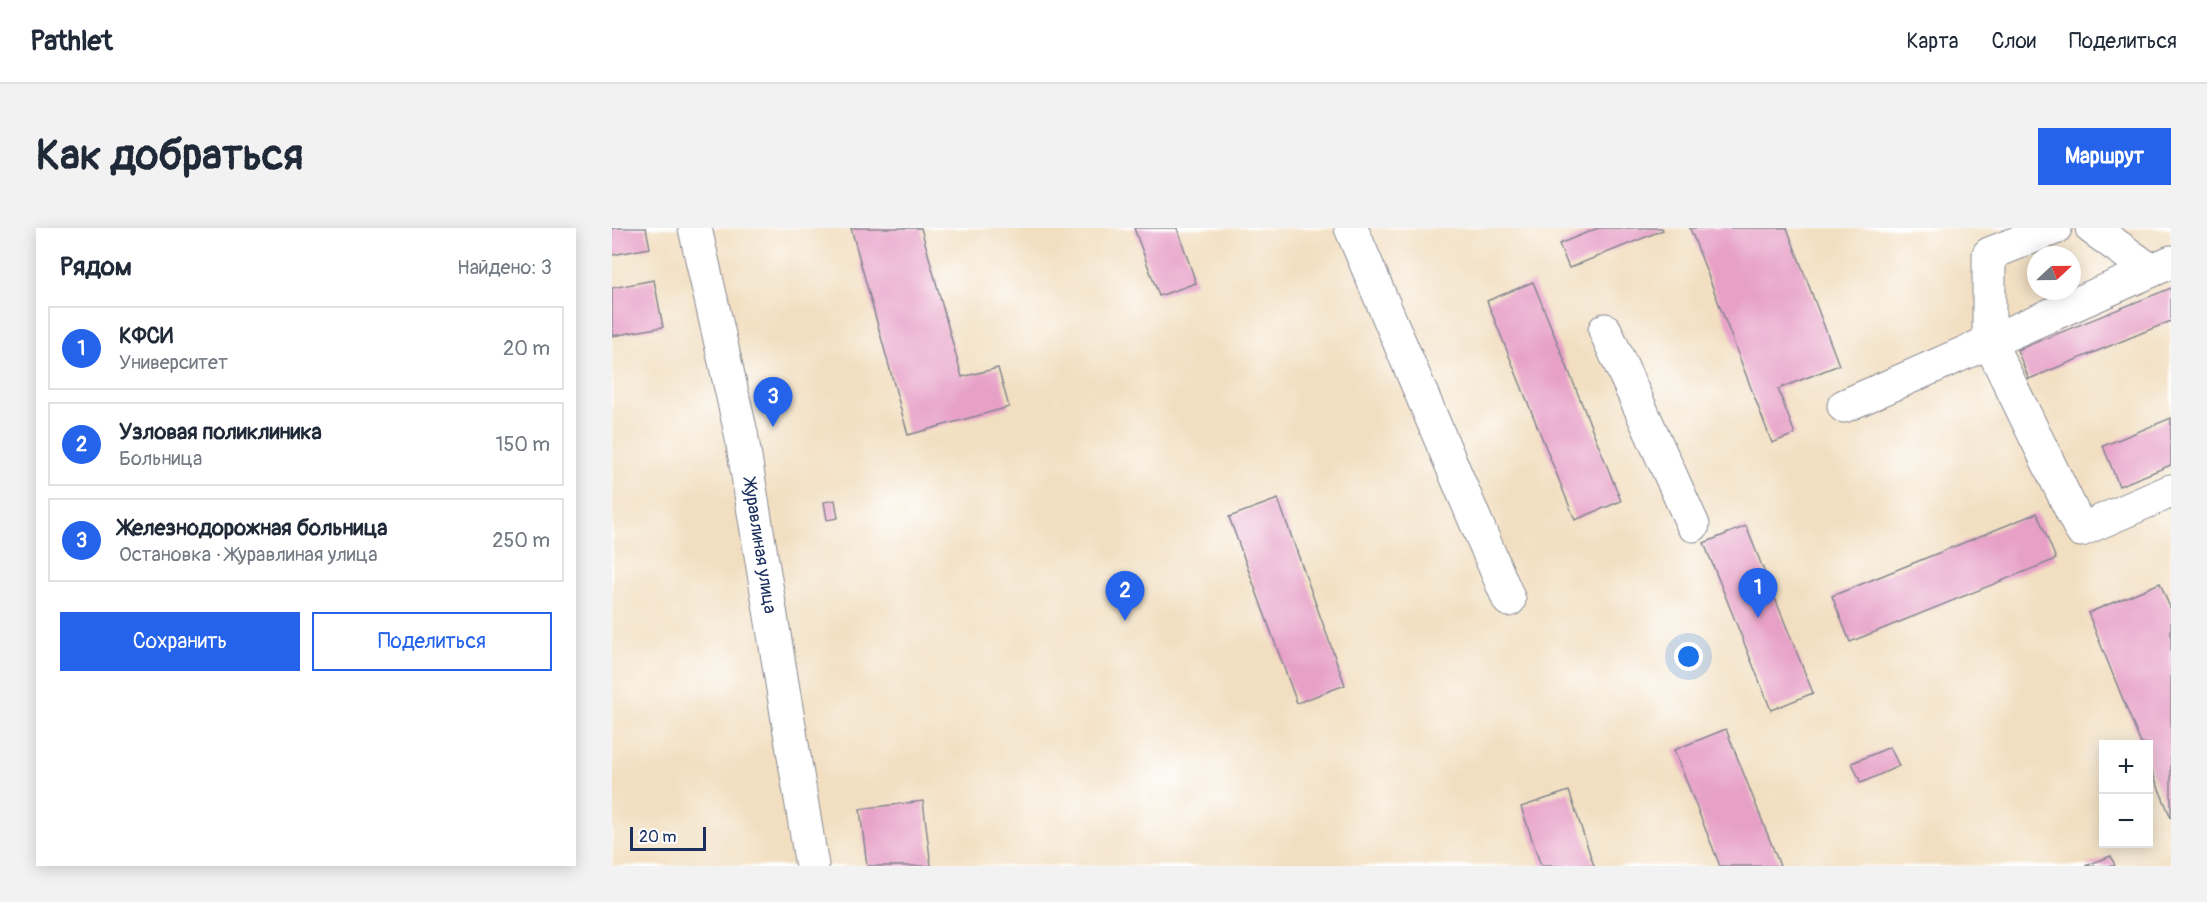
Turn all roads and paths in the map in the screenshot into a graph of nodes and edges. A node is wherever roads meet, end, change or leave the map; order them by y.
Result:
1 (695, 228) edge
2 (1351, 228) edge
3 (2055, 228) edge
4 (2092, 228) edge
5 (2160, 266) edge
6 (1605, 330) dead end
7 (1989, 341) junction
8 (1844, 406) dead end
9 (2171, 491) edge
10 (1693, 525) dead end
11 (1509, 600) dead end
12 (812, 866) edge

1 - 12 street, Журавлиная улица
2 - 11 street
3 - 7 street
4 - 5 street
5 - 7 street
6 - 10 street
7 - 8 street
7 - 9 street

